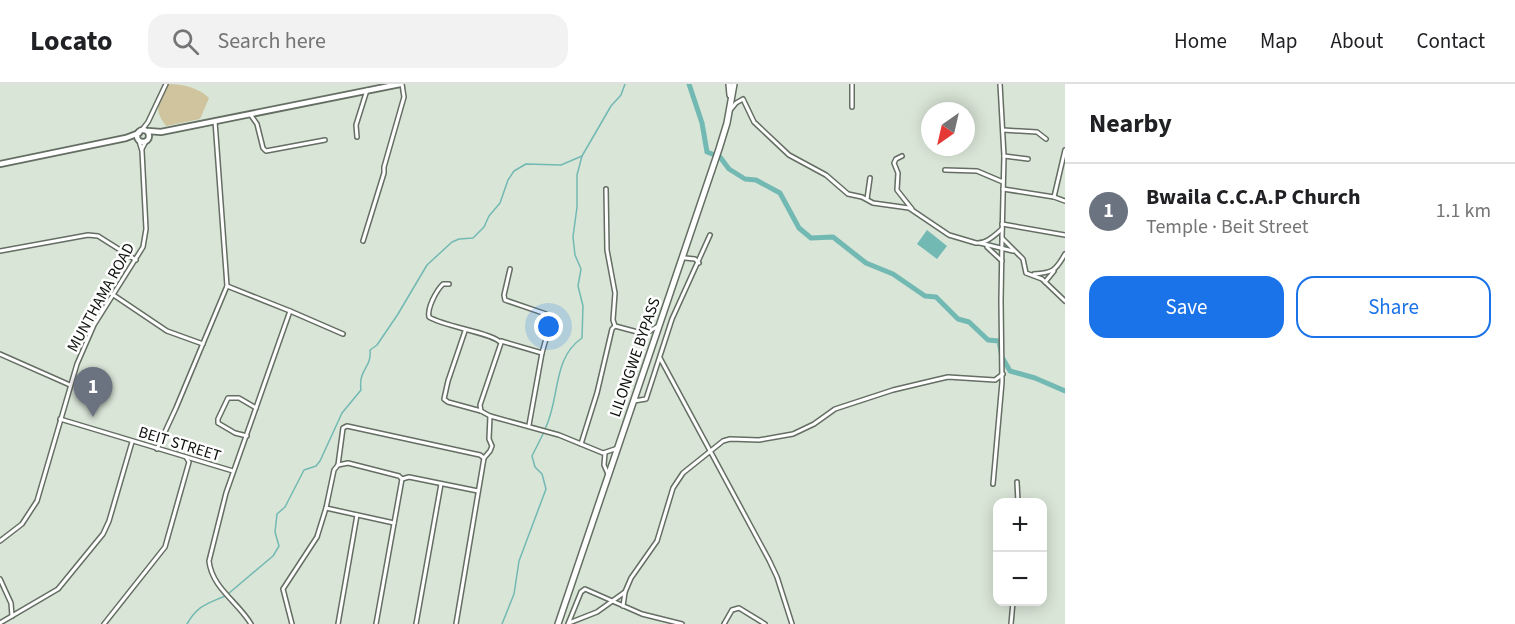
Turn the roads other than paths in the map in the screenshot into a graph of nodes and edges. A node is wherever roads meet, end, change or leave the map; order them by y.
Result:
1 (166, 84) edge
2 (401, 84) edge
3 (733, 84) edge
4 (852, 84) edge
5 (1000, 84) edge
6 (367, 90) junction
7 (852, 106) dead end
8 (730, 111) junction
9 (250, 114) junction
10 (215, 121) junction
11 (148, 122) junction
12 (1003, 130) junction
13 (148, 131) junction
14 (140, 132) junction
15 (161, 132) junction
16 (357, 137) dead end
17 (126, 138) junction
18 (1046, 139) dead end
19 (147, 140) junction
20 (324, 140) dead end
21 (139, 141) junction
22 (1065, 150) edge
23 (142, 151) junction
24 (902, 156) dead end
25 (1004, 156) junction
26 (1028, 159) dead end
27 (0, 164) edge
28 (945, 170) dead end
29 (870, 178) dead end
30 (1003, 182) junction
31 (606, 189) dead end
32 (1003, 189) junction
33 (1054, 197) junction
34 (867, 199) junction
35 (1065, 201) edge
36 (913, 210) junction
37 (1002, 224) junction
38 (1002, 229) junction
39 (710, 235) dead end
40 (1065, 235) edge
41 (1002, 238) junction
42 (363, 241) dead end
43 (980, 243) junction
44 (985, 246) junction
45 (1003, 250) junction
46 (0, 251) edge
47 (1013, 251) junction
48 (1065, 254) edge
49 (685, 258) dead end
50 (136, 260) junction
51 (1003, 261) junction
52 (699, 263) junction
53 (510, 269) dead end
54 (1054, 269) junction
55 (1031, 274) junction
56 (1045, 282) junction
57 (449, 284) dead end
58 (227, 286) junction
59 (112, 294) junction
60 (1065, 301) edge
61 (290, 311) junction
62 (659, 325) junction
63 (615, 326) junction
64 (465, 331) junction
65 (343, 334) dead end
66 (647, 334) junction
67 (654, 340) junction
68 (501, 341) junction
69 (203, 344) junction
70 (542, 353) junction
71 (0, 354) edge
72 (660, 358) junction
73 (1003, 374) junction
74 (70, 385) junction
75 (634, 402) junction
76 (256, 408) junction
77 (481, 411) junction
78 (490, 416) junction
79 (60, 419) junction
80 (529, 425) junction
81 (247, 436) junction
82 (132, 442) junction
83 (580, 444) junction
84 (618, 447) junction
85 (157, 449) junction
86 (711, 452) junction
87 (605, 453) junction
88 (186, 457) junction
89 (483, 458) junction
90 (338, 465) junction
91 (234, 472) junction
92 (609, 475) junction
93 (402, 479) junction
94 (1017, 482) dead end
95 (441, 484) junction
96 (993, 484) dead end
97 (478, 491) junction
98 (1018, 498) edge
99 (326, 508) junction
100 (357, 515) junction
101 (394, 523) junction
102 (0, 541) edge
103 (0, 579) edge
104 (625, 592) junction
105 (614, 601) junction
106 (623, 606) junction
107 (1013, 606) edge
108 (12, 616) junction
109 (0, 623) edge
110 (104, 624) edge
111 (251, 624) edge
112 (292, 624) edge
113 (338, 624) edge
114 (376, 624) edge
115 (416, 624) edge
116 (456, 624) edge
117 (558, 624) edge
118 (568, 624) edge
119 (682, 624) edge
120 (724, 624) edge
121 (765, 624) edge
122 (792, 624) edge
123 (1011, 624) edge

1 - 11 street
2 - 6 main road
2 - 42 street
3 - 8 main road
3 - 8 main road, LILONGWE BYPASS
4 - 7 street
5 - 12 street
6 - 9 main road
6 - 16 street
8 - 34 street
8 - 62 main road, LILONGWE BYPASS
9 - 10 main road
9 - 20 street
10 - 15 main road
10 - 58 street
11 - 13 street
11 - 14 street
12 - 18 street
12 - 25 street
13 - 14 main road
13 - 15 main road
13 - 19 main road
14 - 17 main road
14 - 21 main road
15 - 19 main road
17 - 21 main road
17 - 27 main road
19 - 21 main road
19 - 23 street, MUNTHAMA ROAD
21 - 23 street, MUNTHAMA ROAD
22 - 33 street
23 - 50 street, MUNTHAMA ROAD
24 - 36 street
25 - 26 street
25 - 30 street
28 - 30 street
29 - 34 street
30 - 32 street
31 - 63 street
32 - 33 street
32 - 37 street
33 - 35 street
34 - 36 street
36 - 43 street
37 - 38 street
37 - 40 street
38 - 41 street
38 - 43 street
39 - 52 street
41 - 45 street
41 - 47 street
43 - 44 street
44 - 45 street
44 - 51 street
45 - 47 street
45 - 51 street
46 - 50 street
47 - 55 street
48 - 54 street
49 - 52 street
50 - 59 street, MUNTHAMA ROAD
51 - 73 street
52 - 72 street
53 - 70 street
54 - 55 street
54 - 56 street
55 - 56 street
56 - 60 street
57 - 64 street
58 - 61 street
58 - 69 street
59 - 69 street
59 - 74 street, MUNTHAMA ROAD
61 - 65 street
61 - 76 street
62 - 66 street
62 - 67 main road, LILONGWE BYPASS
63 - 66 street
63 - 83 street
64 - 68 street
64 - 77 street
66 - 67 street
67 - 75 main road, LILONGWE BYPASS
68 - 70 street
68 - 77 street
69 - 85 street
70 - 80 street
71 - 74 street
72 - 75 street
72 - 86 street
73 - 86 street
73 - 96 street
74 - 79 street, MUNTHAMA ROAD
75 - 84 main road, LILONGWE BYPASS
76 - 81 street
76 - 81 street
77 - 78 street
78 - 80 street
78 - 89 street
79 - 82 street, BEIT STREET
79 - 102 street, MUNTHAMA ROAD
80 - 83 street
81 - 91 street
82 - 85 street, BEIT STREET
82 - 108 street
83 - 87 street
84 - 87 street
84 - 92 main road, LILONGWE BYPASS
85 - 88 street, BEIT STREET
86 - 104 street
86 - 122 street
87 - 92 street
88 - 91 street, BEIT STREET
88 - 110 street
89 - 90 street
89 - 97 street
90 - 93 street
90 - 99 street
91 - 111 street, BEIT STREET
92 - 117 main road, LILONGWE BYPASS
93 - 95 street
93 - 101 street
94 - 98 street
95 - 97 street
95 - 115 street
97 - 116 street
99 - 100 street
99 - 112 street
100 - 101 street
100 - 113 street
101 - 114 street
103 - 108 street
104 - 105 street
104 - 106 street
105 - 106 street
105 - 118 street
105 - 118 street
106 - 119 street
107 - 123 street
108 - 109 street
120 - 121 street

